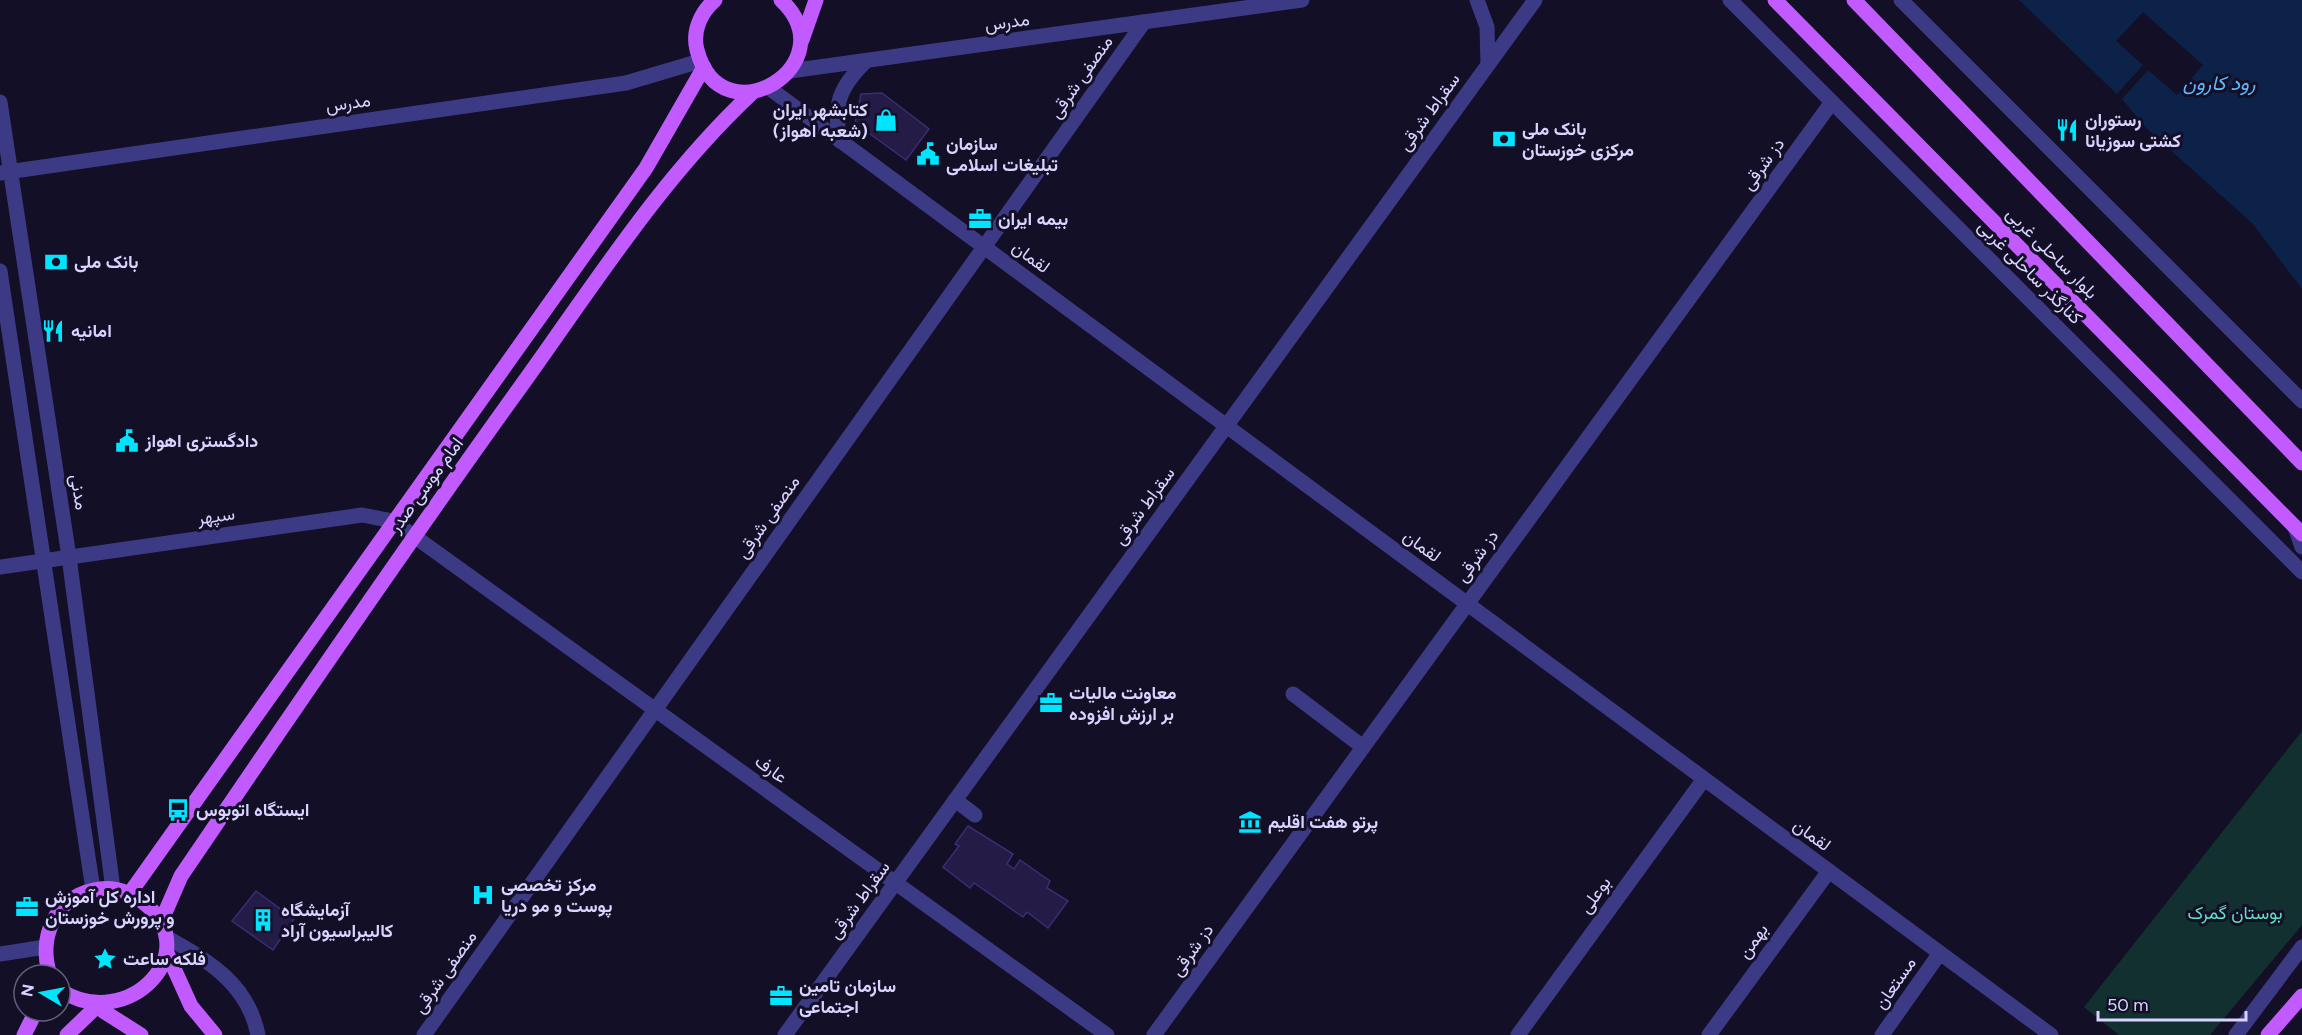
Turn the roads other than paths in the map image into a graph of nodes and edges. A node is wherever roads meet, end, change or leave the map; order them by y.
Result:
1 (715, 0) edge
2 (781, 0) edge
3 (816, 0) edge
4 (1302, 0) edge
5 (1477, 0) edge
6 (1535, 0) edge
7 (1730, 0) edge
8 (1775, 0) edge
9 (1854, 0) edge
10 (1901, 0) edge
11 (1144, 22) junction
12 (800, 46) junction
13 (865, 62) junction
14 (702, 64) junction
15 (1488, 64) junction
16 (790, 71) junction
17 (769, 88) junction
18 (753, 92) junction
19 (0, 102) edge
20 (1832, 102) junction
21 (840, 141) junction
22 (5, 172) edge
23 (984, 247) junction
24 (0, 271) edge
25 (7, 365) edge
26 (2302, 401) edge
27 (1226, 426) junction
28 (2302, 463) edge
29 (393, 521) junction
30 (2298, 531) edge
31 (413, 535) junction
32 (2302, 547) edge
33 (69, 557) junction
34 (44, 560) junction
35 (0, 567) edge
36 (2302, 572) edge
37 (1467, 603) junction
38 (1293, 694) dead end
39 (655, 710) junction
40 (1363, 747) junction
41 (1704, 779) junction
42 (955, 800) junction
43 (975, 814) dead end
44 (1829, 871) junction
45 (895, 883) junction
46 (113, 889) junction
47 (93, 890) junction
48 (130, 893) junction
49 (161, 922) junction
50 (166, 937) junction
51 (45, 946) junction
52 (2302, 947) edge
53 (167, 953) junction
54 (1940, 953) junction
55 (0, 954) edge
56 (48, 963) edge
57 (2302, 996) edge
58 (72, 1002) edge
59 (98, 1010) junction
60 (67, 1035) edge
61 (141, 1035) edge
62 (215, 1035) edge
63 (258, 1035) edge
64 (424, 1035) edge
65 (785, 1035) edge
66 (1107, 1035) edge
67 (1154, 1035) edge
68 (1518, 1035) edge
69 (1709, 1035) edge
70 (1882, 1035) edge
71 (2051, 1035) edge
72 (2236, 1035) edge
73 (2268, 1035) edge

1 - 14 main road
2 - 12 main road
3 - 12 main road
4 - 11 street, مدرس
5 - 15 street
6 - 15 street, سقراط شرقی
7 - 20 street, کنارگذر ساحلی غربی
8 - 30 main road, بلوار ساحلی غربی
9 - 28 main road, بلوار ساحلی غربی
10 - 26 street
11 - 13 street, مدرس
11 - 23 street, منصفی شرقی
12 - 16 main road
13 - 16 street, مدرس
13 - 21 street
14 - 18 main road
14 - 22 street, مدرس
14 - 29 main road, امام موسی صدر
15 - 27 street, سقراط شرقی
16 - 17 main road
17 - 18 main road
17 - 21 street, لقمان
18 - 31 main road, امام موسی صدر
19 - 22 street, مدنی
20 - 36 street, کنارگذر ساحلی غربی
20 - 37 street, دز شرقی
21 - 23 street, لقمان
22 - 33 street, مدنی
23 - 27 street, لقمان
23 - 39 street, منصفی شرقی
24 - 25 street
25 - 34 street
27 - 37 street, لقمان
27 - 42 street, سقراط شرقی
29 - 31 street, عارف
29 - 33 street, سپهر
29 - 48 main road, امام موسی صدر
30 - 32 street
31 - 39 street, عارف
31 - 49 main road, امام موسی صدر
33 - 34 street, سپهر
33 - 46 street, مدنی
34 - 35 street, سپهر
34 - 47 street
37 - 40 street, دز شرقی
37 - 41 street, لقمان
38 - 40 street
39 - 45 street, عارف
39 - 64 street, منصفی شرقی
40 - 67 street, دز شرقی
41 - 44 street, لقمان
41 - 68 street, بوعلی
42 - 43 street
42 - 45 street, سقراط شرقی
44 - 54 street, لقمان
44 - 69 street, بهمن
45 - 65 street, سقراط شرقی
45 - 66 street, عارف
46 - 47 main road
46 - 48 main road
47 - 51 main road
48 - 49 main road
49 - 50 main road
50 - 53 main road
50 - 63 street
51 - 55 street
51 - 56 main road
52 - 72 street
53 - 59 main road
53 - 62 main road
54 - 70 street, مستعان
54 - 71 street, لقمان
57 - 73 main road
58 - 59 main road
59 - 60 main road
59 - 61 main road

